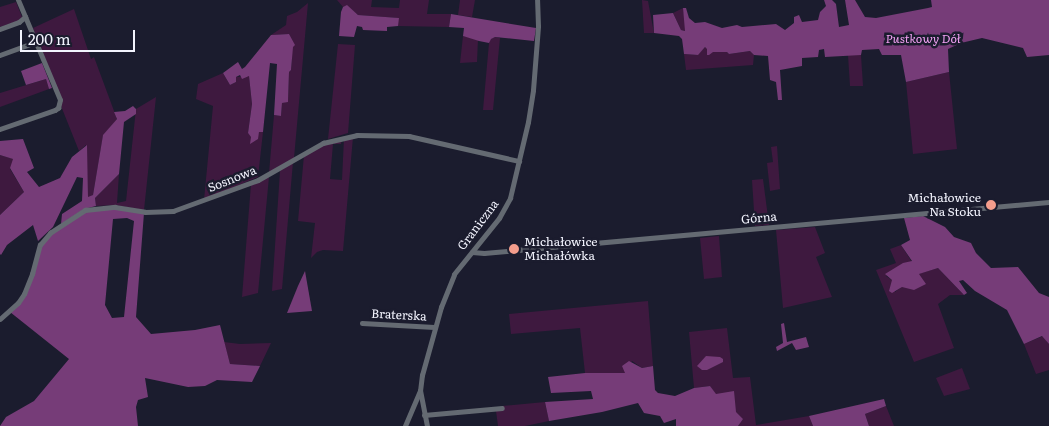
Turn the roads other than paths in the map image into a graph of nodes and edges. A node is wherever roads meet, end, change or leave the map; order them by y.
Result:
1 (18, 0) edge
2 (537, 0) edge
3 (24, 17) junction
4 (0, 29) edge
5 (35, 42) junction
6 (0, 55) edge
7 (0, 129) edge
8 (519, 161) junction
9 (1049, 202) edge
10 (472, 252) junction
11 (0, 319) edge
12 (362, 323) dead end
13 (434, 327) junction
14 (420, 391) junction
15 (502, 408) dead end
16 (424, 415) junction
17 (405, 426) edge
18 (427, 426) edge

1 - 3 street
2 - 8 street, Graniczna
3 - 4 street
3 - 5 street
5 - 6 street
5 - 7 street
8 - 10 street, Graniczna
8 - 11 street, Sosnowa
9 - 10 street, Górna
10 - 13 street, Graniczna
12 - 13 street, Braterska
13 - 14 street, Graniczna
14 - 16 street, Graniczna
14 - 17 street
15 - 16 street
16 - 18 street, Graniczna

